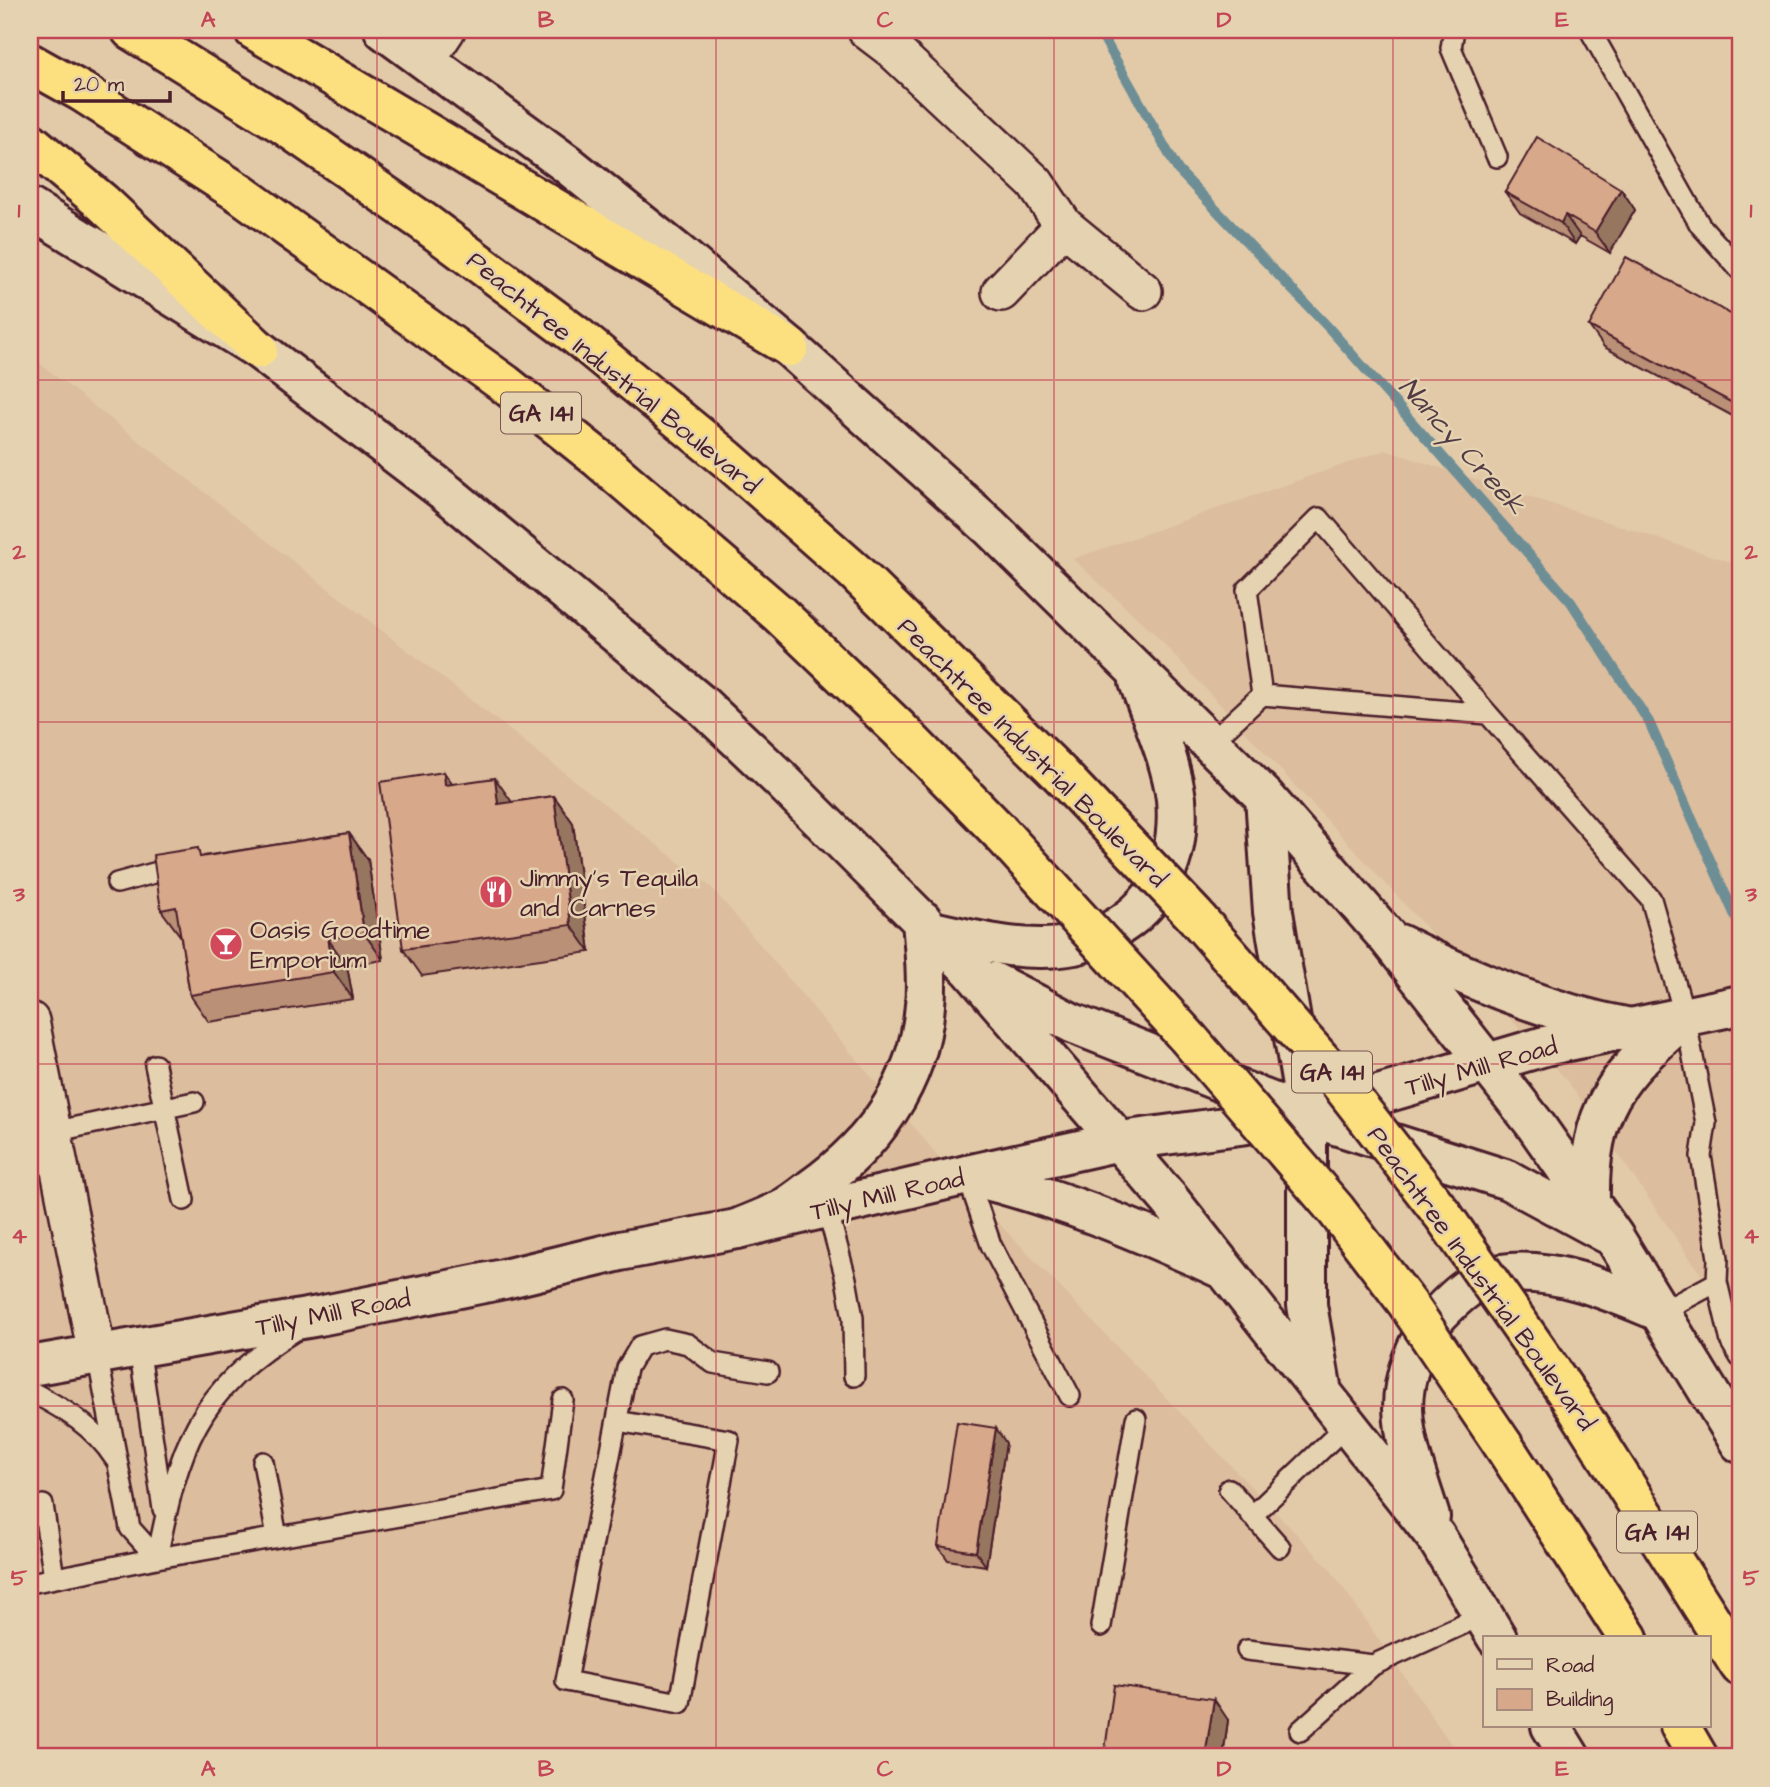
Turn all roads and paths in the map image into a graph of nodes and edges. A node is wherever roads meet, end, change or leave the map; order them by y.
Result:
1 (131, 30) edge
2 (254, 30) edge
3 (384, 30) edge
4 (867, 30) edge
5 (1454, 30) edge
6 (1590, 30) edge
7 (436, 45) edge
8 (30, 63) edge
9 (30, 142) edge
10 (1497, 157) dead end
11 (30, 208) edge
12 (1064, 226) junction
13 (1740, 270) edge
14 (1143, 291) dead end
15 (1001, 292) dead end
16 (789, 347) junction
17 (258, 349) junction
18 (1134, 670) junction
19 (1262, 695) junction
20 (1488, 714) junction
21 (1209, 744) junction
22 (1265, 797) junction
23 (194, 863) edge
24 (117, 883) dead end
25 (927, 925) junction
26 (1389, 939) junction
27 (971, 970) junction
28 (1732, 1007) edge
29 (1685, 1017) junction
30 (30, 1021) edge
31 (1630, 1028) junction
32 (1488, 1063) junction
33 (155, 1065) dead end
34 (194, 1102) dead end
35 (163, 1109) junction
36 (1307, 1116) junction
37 (53, 1132) junction
38 (1120, 1141) junction
39 (967, 1174) junction
40 (184, 1200) dead end
41 (1590, 1203) junction
42 (827, 1208) junction
43 (737, 1229) junction
44 (1614, 1237) junction
45 (1229, 1272) junction
46 (1717, 1282) junction
47 (1661, 1312) junction
48 (319, 1316) junction
49 (139, 1347) junction
50 (97, 1354) junction
51 (1740, 1357) edge
52 (30, 1366) edge
53 (768, 1372) dead end
54 (854, 1376) dead end
55 (1321, 1389) junction
56 (30, 1391) edge
57 (1070, 1396) dead end
58 (563, 1400) dead end
59 (1136, 1419) dead end
60 (617, 1420) junction
61 (1348, 1424) junction
62 (1740, 1443) edge
63 (263, 1462) dead end
64 (118, 1463) junction
65 (1229, 1489) dead end
66 (43, 1505) dead end
67 (1252, 1516) junction
68 (164, 1520) junction
69 (276, 1537) junction
70 (1436, 1538) junction
71 (1280, 1547) dead end
72 (157, 1558) junction
73 (54, 1578) junction
74 (30, 1583) edge
75 (1101, 1626) dead end
76 (1490, 1626) edge
77 (1627, 1636) edge
78 (1247, 1650) dead end
79 (1373, 1665) junction
80 (1740, 1665) edge
81 (1551, 1728) edge
82 (1681, 1728) edge
83 (1300, 1731) dead end
84 (1570, 1757) edge
85 (1698, 1757) edge

1 - 80 highway, Peachtree Industrial Boulevard / GA 141, bridge
2 - 16 highway
3 - 7 main road
4 - 12 street
5 - 10 lane
6 - 13 lane
7 - 16 main road
8 - 77 highway, GA 141, bridge
9 - 17 highway
11 - 17 main road
12 - 14 street
12 - 15 street
16 - 18 main road
17 - 25 main road
18 - 21 main road
18 - 25 main road
19 - 20 lane
19 - 20 lane
19 - 21 lane
20 - 29 lane
21 - 22 main road
22 - 26 main road
22 - 36 main road
23 - 24 lane
25 - 27 main road
25 - 43 main road
26 - 31 main road
26 - 32 main road
27 - 36 main road
27 - 38 main road
28 - 29 main road, Tilly Mill Road
29 - 31 main road, Tilly Mill Road
29 - 41 main road
29 - 46 lane
30 - 37 street
31 - 32 main road, Tilly Mill Road
32 - 36 main road, Tilly Mill Road
32 - 41 main road
33 - 35 lane
34 - 35 lane
35 - 37 lane
35 - 40 lane
36 - 38 main road, Tilly Mill Road
36 - 44 main road
36 - 55 main road
37 - 50 street
38 - 39 main road, Tilly Mill Road
38 - 45 main road
39 - 42 main road, Tilly Mill Road
39 - 45 main road
39 - 57 lane
41 - 44 main road
42 - 43 main road, Tilly Mill Road
42 - 54 lane
43 - 48 main road, Tilly Mill Road
44 - 47 main road
45 - 55 main road
46 - 47 lane
46 - 51 lane
47 - 62 main road
47 - 70 main road
48 - 49 main road, Tilly Mill Road
48 - 68 lane
49 - 50 main road, Tilly Mill Road
49 - 68 lane
50 - 52 main road, Tilly Mill Road
50 - 64 lane
53 - 60 lane
55 - 61 main road
56 - 64 lane
58 - 69 lane
59 - 75 lane
60 - 60 lane
61 - 67 lane
61 - 70 main road
63 - 69 lane
64 - 72 lane
65 - 67 lane
66 - 73 lane
67 - 71 lane
68 - 72 lane
69 - 72 lane
70 - 76 main road
72 - 73 lane
73 - 74 lane
76 - 79 lane
78 - 79 lane
79 - 83 lane
81 - 84 main road
82 - 85 highway

